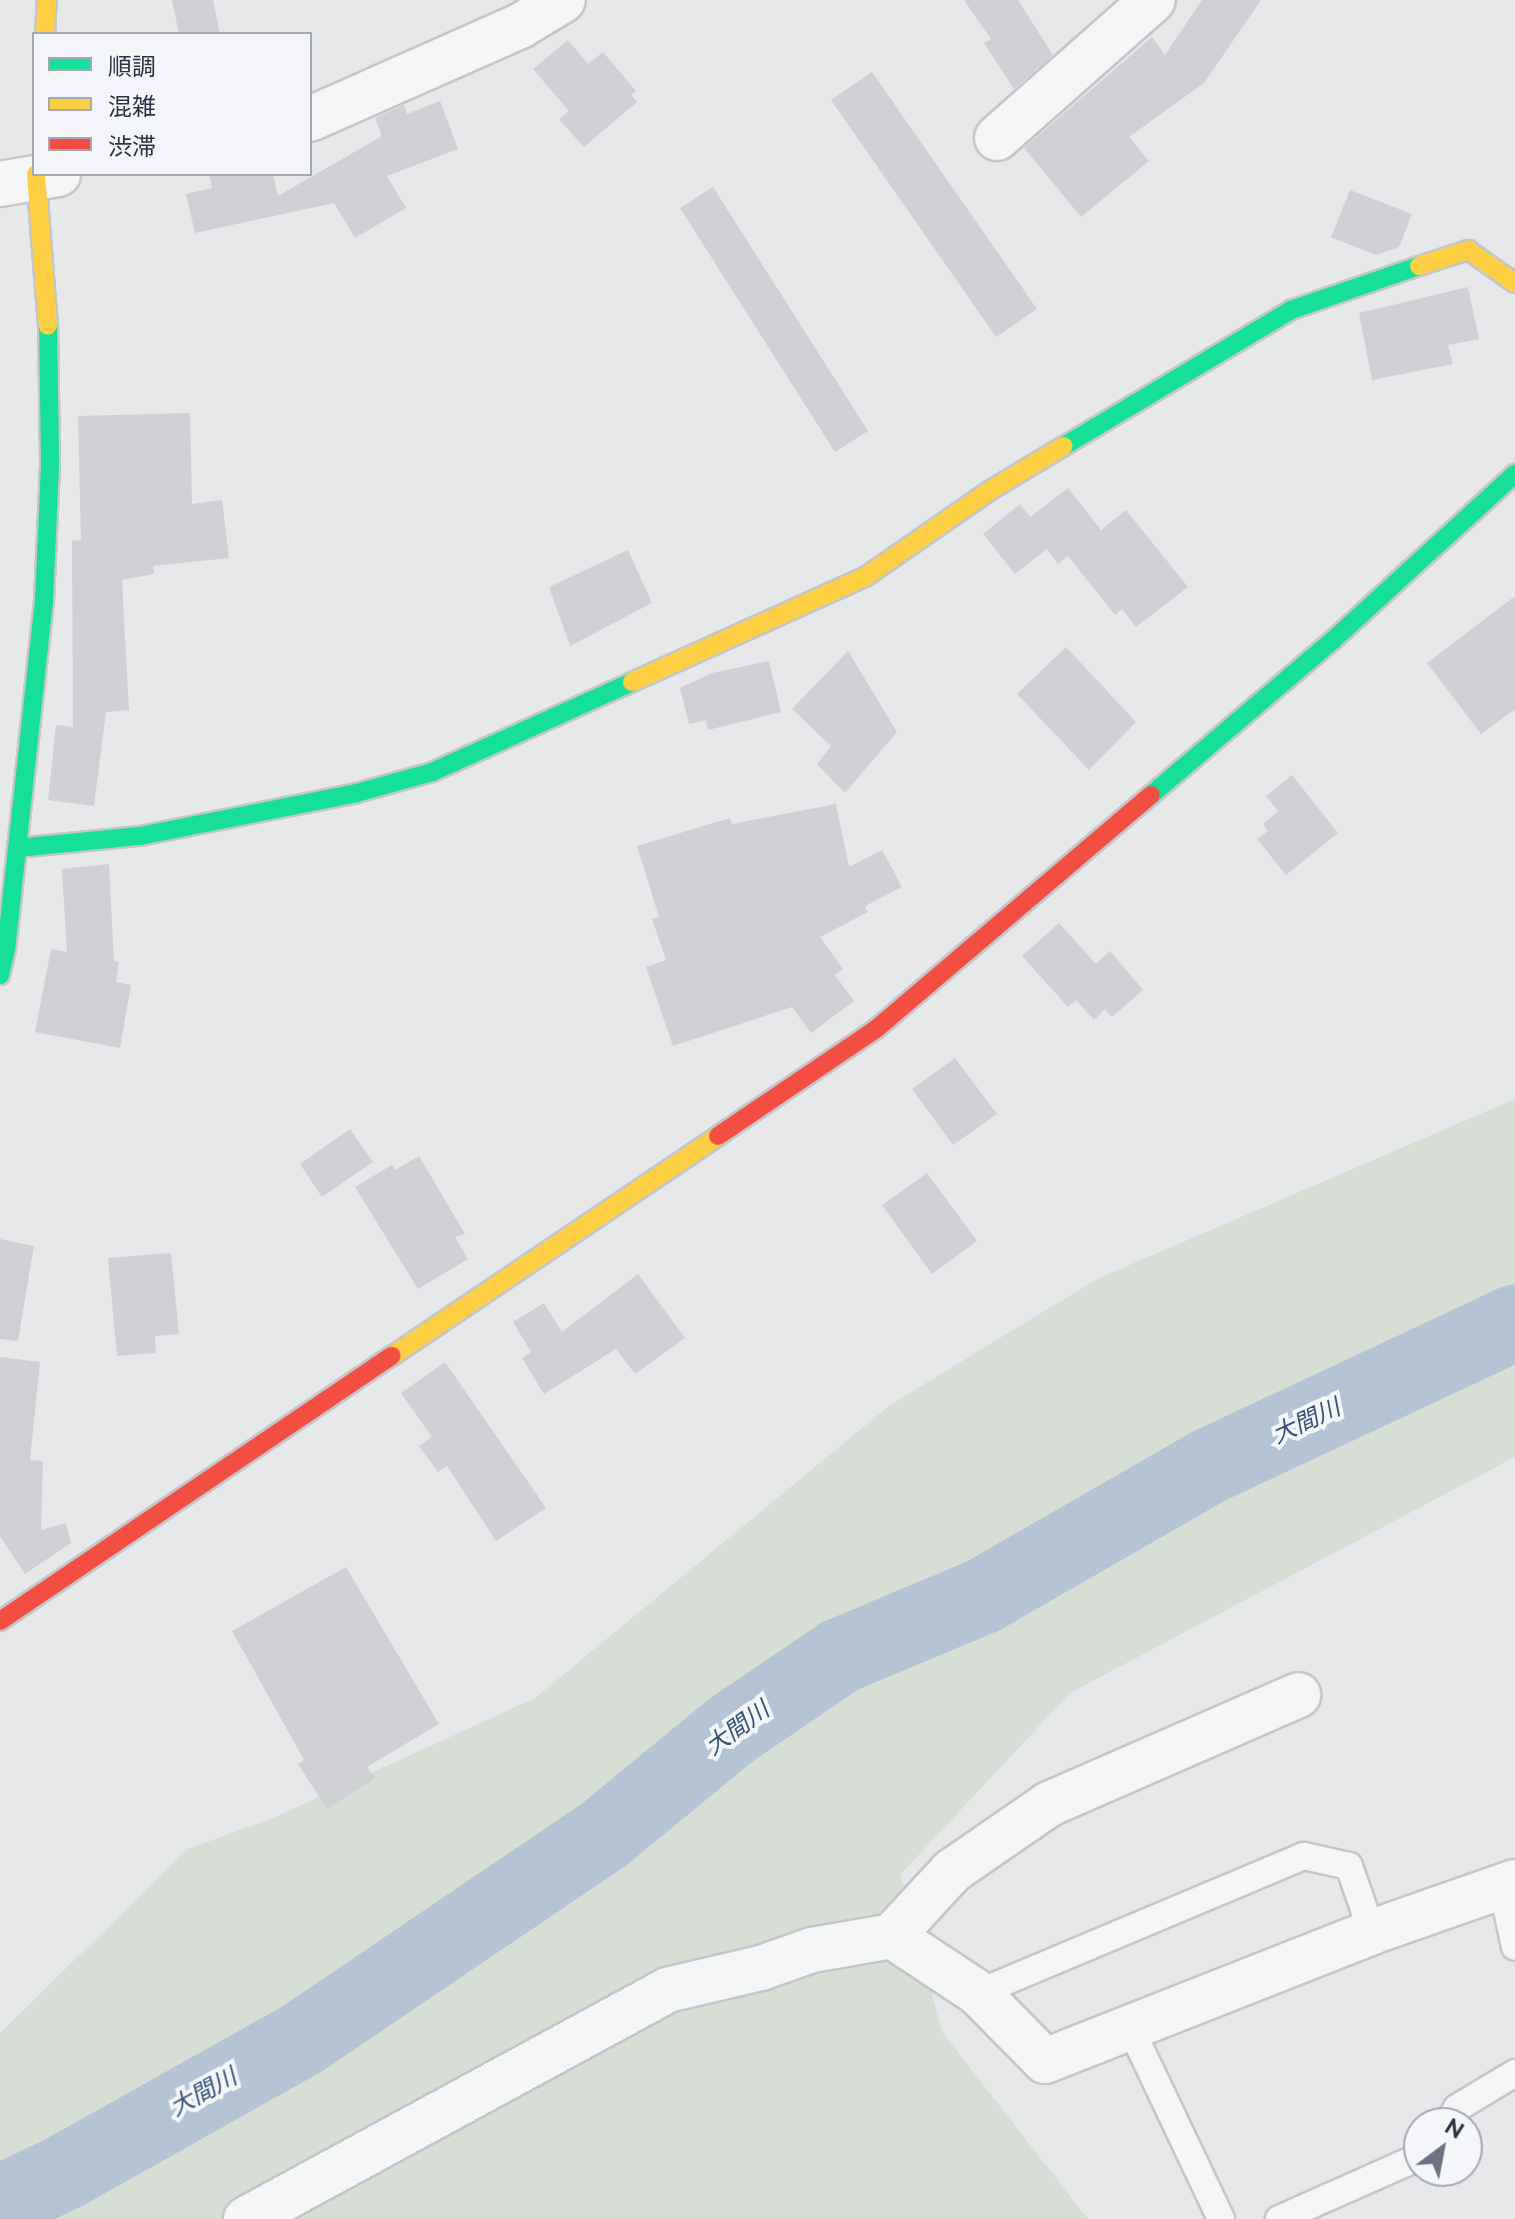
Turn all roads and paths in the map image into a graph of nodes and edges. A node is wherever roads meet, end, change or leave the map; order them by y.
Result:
1 (47, 0) edge
2 (563, 0) edge
3 (1153, 0) edge
4 (45, 32) edge
5 (312, 118) edge
6 (997, 138) dead end
7 (32, 177) edge
8 (1515, 283) edge
9 (1515, 474) edge
10 (17, 848) junction
11 (0, 975) edge
12 (0, 1621) edge
13 (1298, 1695) dead end
14 (1509, 1885) edge
15 (1372, 1932) junction
16 (892, 1936) junction
17 (1515, 1947) edge
18 (978, 1993) junction
19 (1130, 2027) junction
20 (1515, 2073) edge
21 (1459, 2107) edge
22 (1403, 2164) edge
23 (246, 2219) edge
24 (1221, 2219) edge
25 (1279, 2219) edge

1 - 4 street
2 - 5 street
3 - 6 street
7 - 10 street
8 - 10 street
9 - 12 street
10 - 11 street
13 - 16 street
14 - 15 street
14 - 17 lane
15 - 18 lane
15 - 19 street
16 - 18 street
16 - 23 street
18 - 19 street
19 - 24 lane
20 - 21 lane
22 - 25 lane

